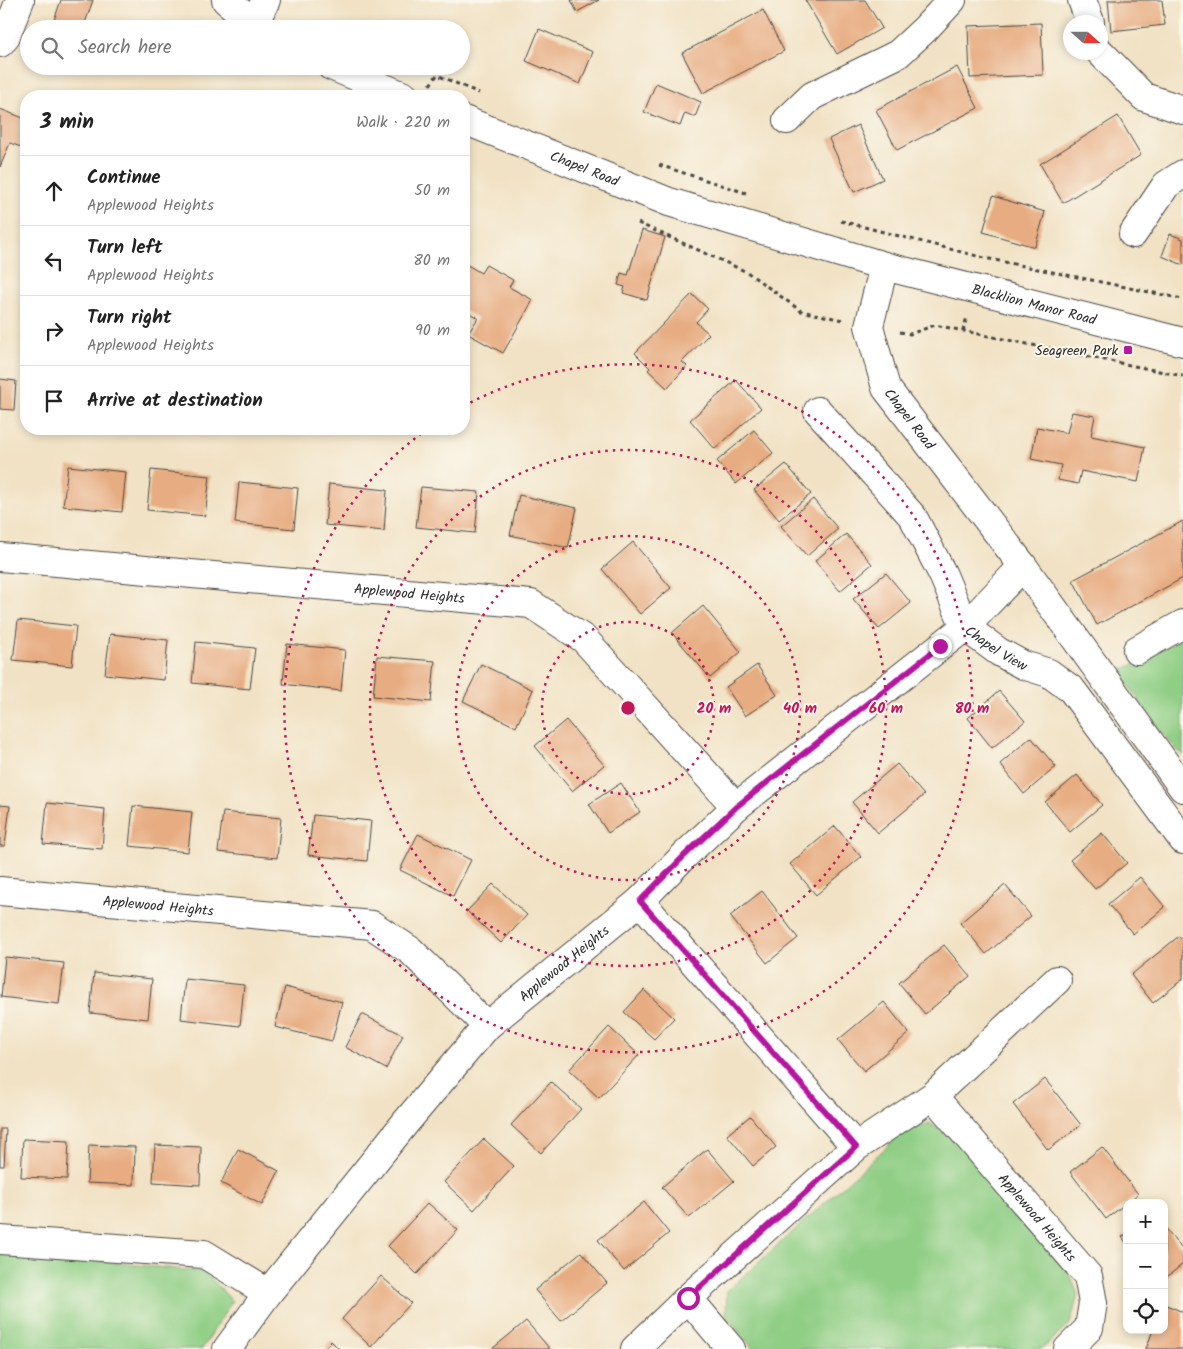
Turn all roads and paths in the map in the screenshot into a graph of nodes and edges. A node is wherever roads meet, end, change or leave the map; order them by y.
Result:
1 (20, 0) edge
2 (226, 0) edge
3 (266, 0) edge
4 (952, 0) edge
5 (1082, 0) edge
6 (1087, 15) edge
7 (250, 20) edge
8 (260, 20) edge
9 (0, 43) edge
10 (1108, 60) edge
11 (359, 75) edge
12 (437, 75) edge
13 (437, 75) edge
14 (407, 90) edge
15 (420, 90) edge
16 (481, 94) dead end
17 (1183, 110) edge
18 (787, 120) dead end
19 (470, 122) edge
20 (653, 162) dead end
21 (1183, 174) edge
22 (753, 195) dead end
23 (835, 220) dead end
24 (634, 221) dead end
25 (1134, 234) dead end
26 (884, 266) junction
27 (1183, 299) edge
28 (869, 326) junction
29 (1183, 342) edge
30 (1183, 376) edge
31 (818, 411) dead end
32 (0, 557) edge
33 (1023, 566) junction
34 (1183, 624) edge
35 (965, 626) junction
36 (1137, 650) dead end
37 (1183, 788) edge
38 (736, 807) junction
39 (1183, 840) edge
40 (0, 891) edge
41 (640, 901) junction
42 (1057, 980) dead end
43 (487, 1026) junction
44 (933, 1096) junction
45 (856, 1147) junction
46 (0, 1240) edge
47 (268, 1293) junction
48 (688, 1298) junction
49 (227, 1349) edge
50 (634, 1349) edge
51 (731, 1349) edge
52 (1068, 1349) edge

1 - 9 street
2 - 7 street
3 - 8 street
4 - 18 street
5 - 6 street
10 - 17 street
11 - 14 street
12 - 15 path
13 - 16 path
19 - 26 street, Chapel Road
20 - 22 path
21 - 25 street
23 - 27 path
24 - 28 path
26 - 28 street, Chapel Road
26 - 29 street, Blacklion Manor Road
28 - 30 path
28 - 33 street, Chapel Road
31 - 35 street, Chapel View
32 - 38 street, Applewood Heights
33 - 35 street, Applewood Heights
33 - 37 street, Chapel Road
34 - 36 street
35 - 38 street, Applewood Heights
35 - 39 street, Chapel View
38 - 41 street, Applewood Heights
40 - 43 street, Applewood Heights
41 - 43 street, Applewood Heights
41 - 45 street
42 - 44 street
43 - 47 street, Applewood Heights
44 - 45 street
44 - 52 street, Applewood Heights
45 - 48 street
46 - 47 street
47 - 49 street, Applewood Heights
48 - 50 street
48 - 51 street

